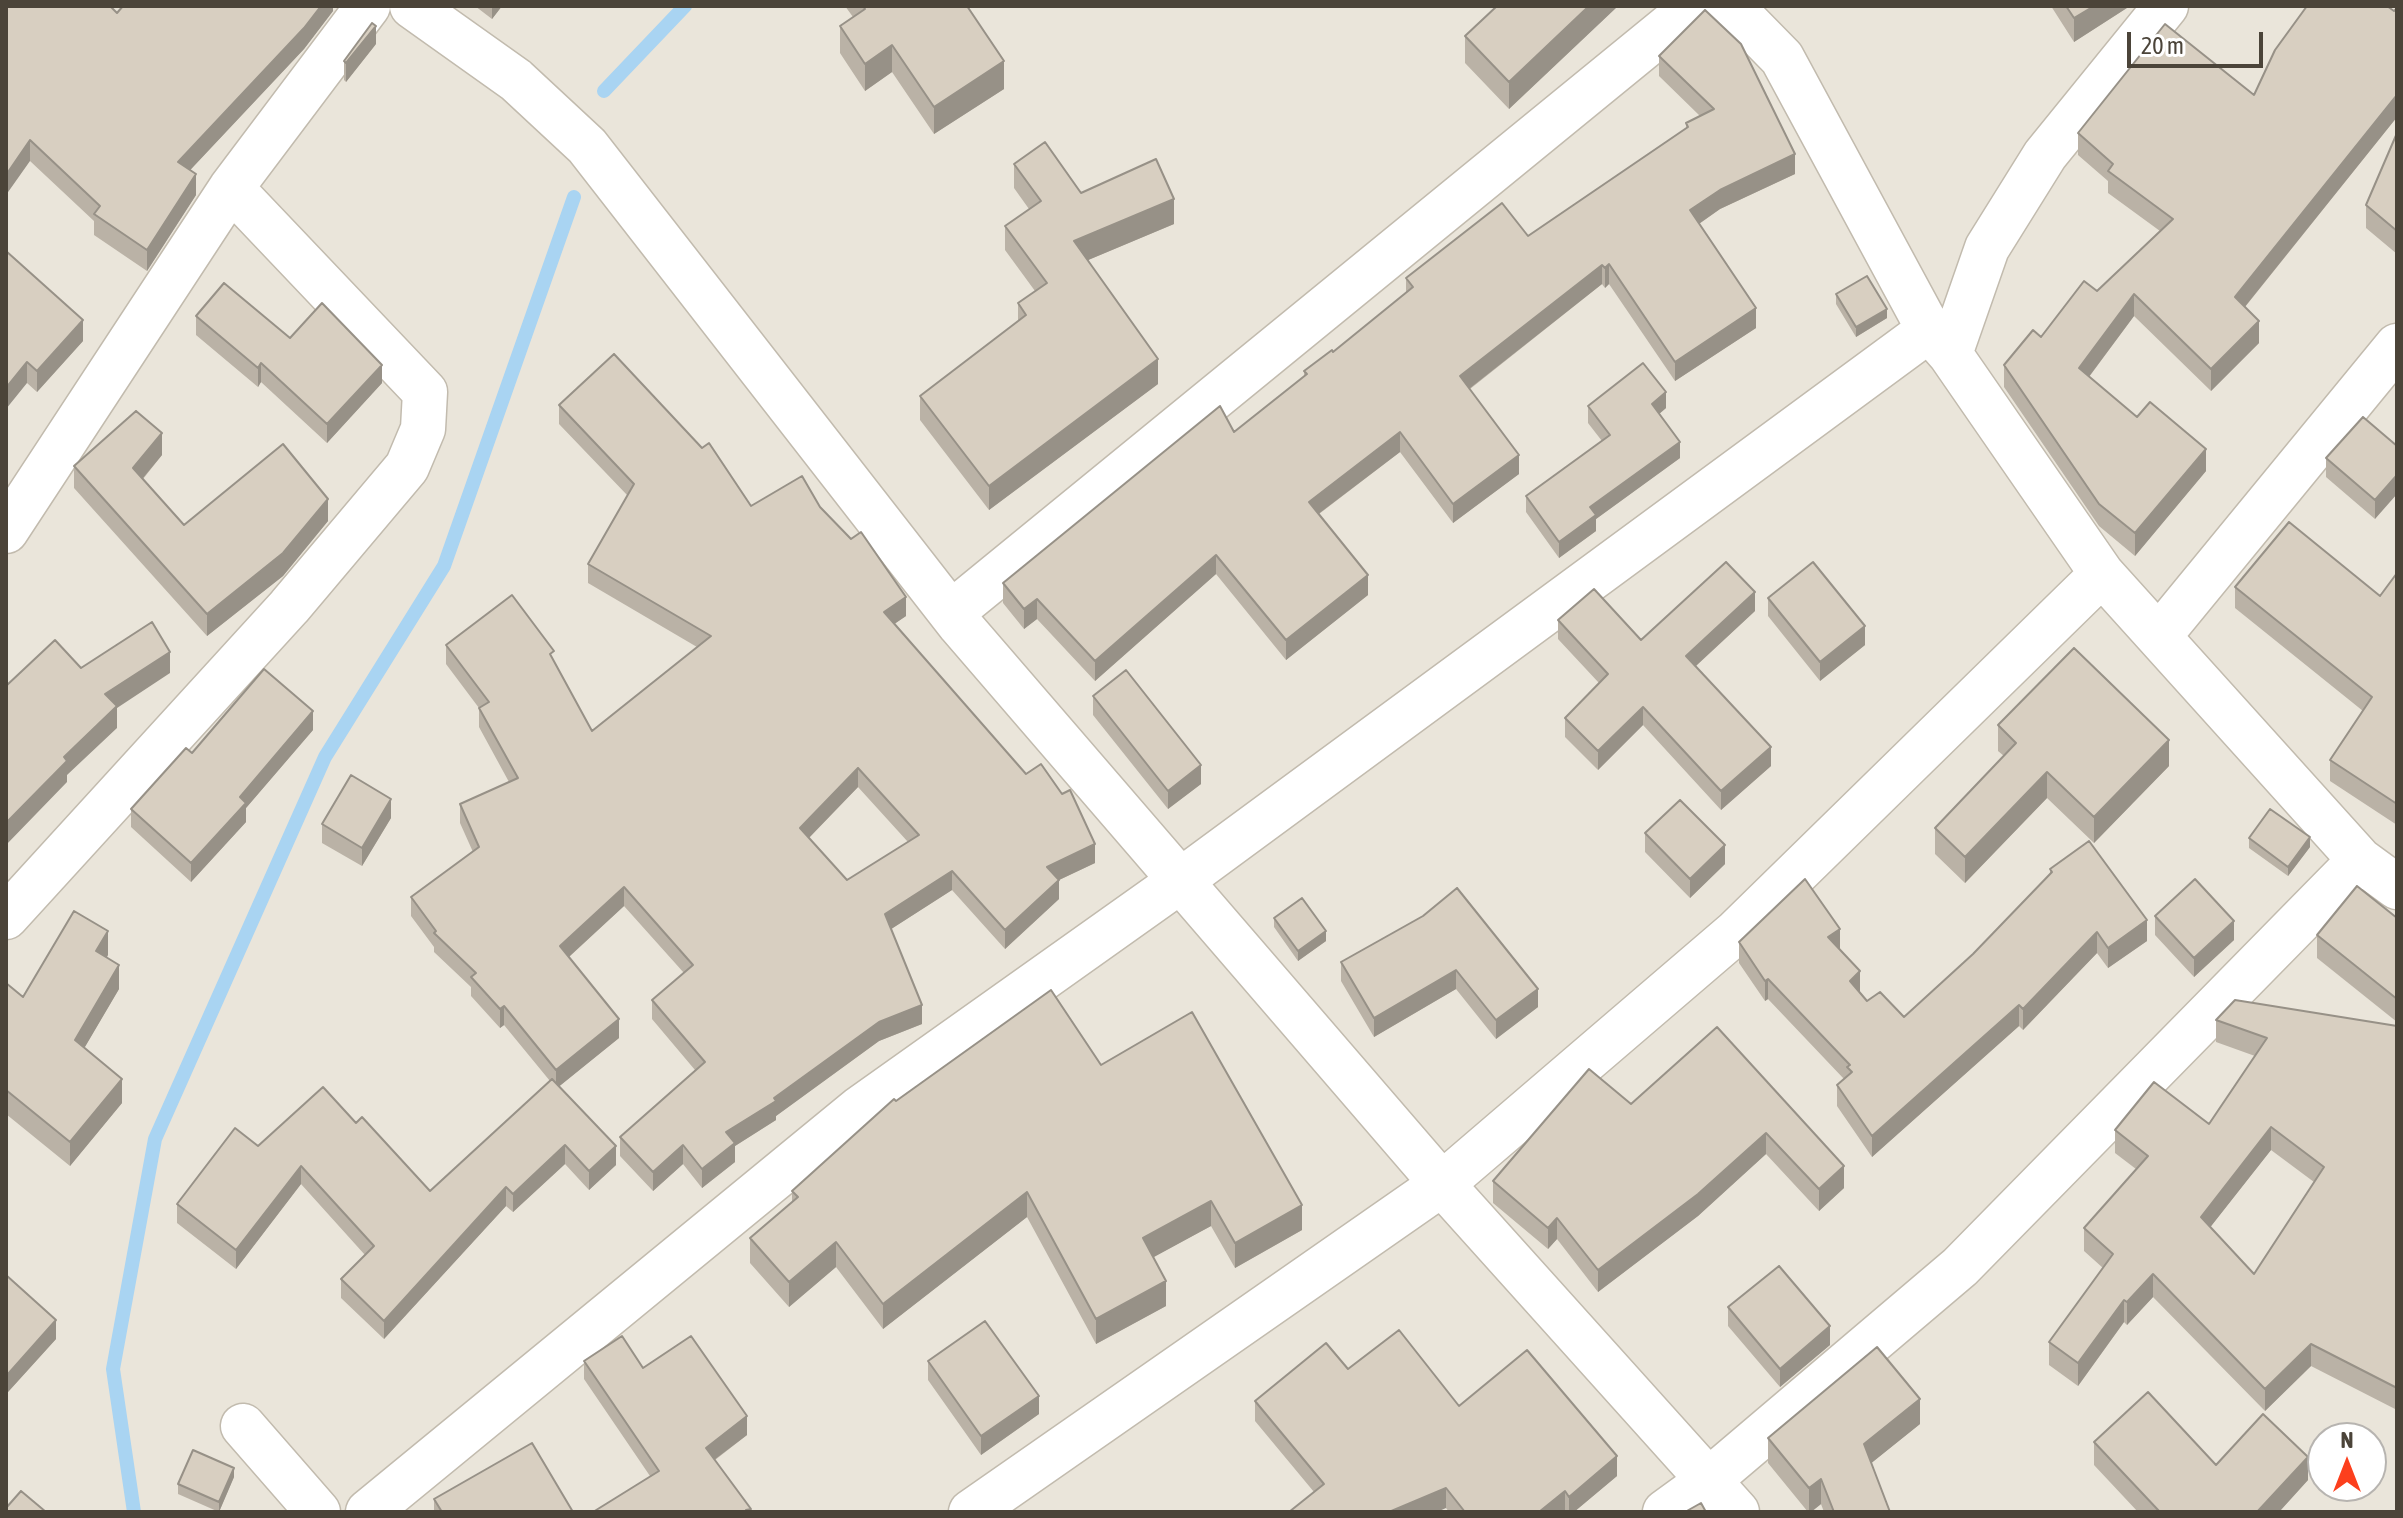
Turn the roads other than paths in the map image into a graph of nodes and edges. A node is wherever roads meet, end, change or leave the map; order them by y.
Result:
1 (368, 6) edge
2 (412, 6) edge
3 (1694, 6) edge
4 (1731, 6) edge
5 (2166, 6) edge
6 (231, 188) junction
7 (1940, 342) junction
8 (2397, 346) edge
9 (6, 531) edge
10 (2102, 574) junction
11 (951, 613) junction
12 (2159, 636) junction
13 (2360, 860) junction
14 (1180, 881) junction
15 (2397, 887) edge
16 (6, 917) edge
17 (1442, 1184) junction
18 (243, 1426) dead end
19 (1723, 1496) edge
20 (318, 1512) edge
21 (368, 1512) edge
22 (971, 1512) edge
23 (1665, 1512) edge

1 - 6 street
2 - 11 street
3 - 11 street
4 - 7 street
5 - 7 street
6 - 9 street
6 - 16 street
7 - 10 street
7 - 14 street
8 - 12 street
10 - 12 street
10 - 17 street
11 - 14 street
12 - 13 street
13 - 15 street
13 - 19 street
14 - 17 street
14 - 21 street
17 - 19 street
17 - 22 street
18 - 20 street
19 - 23 street

